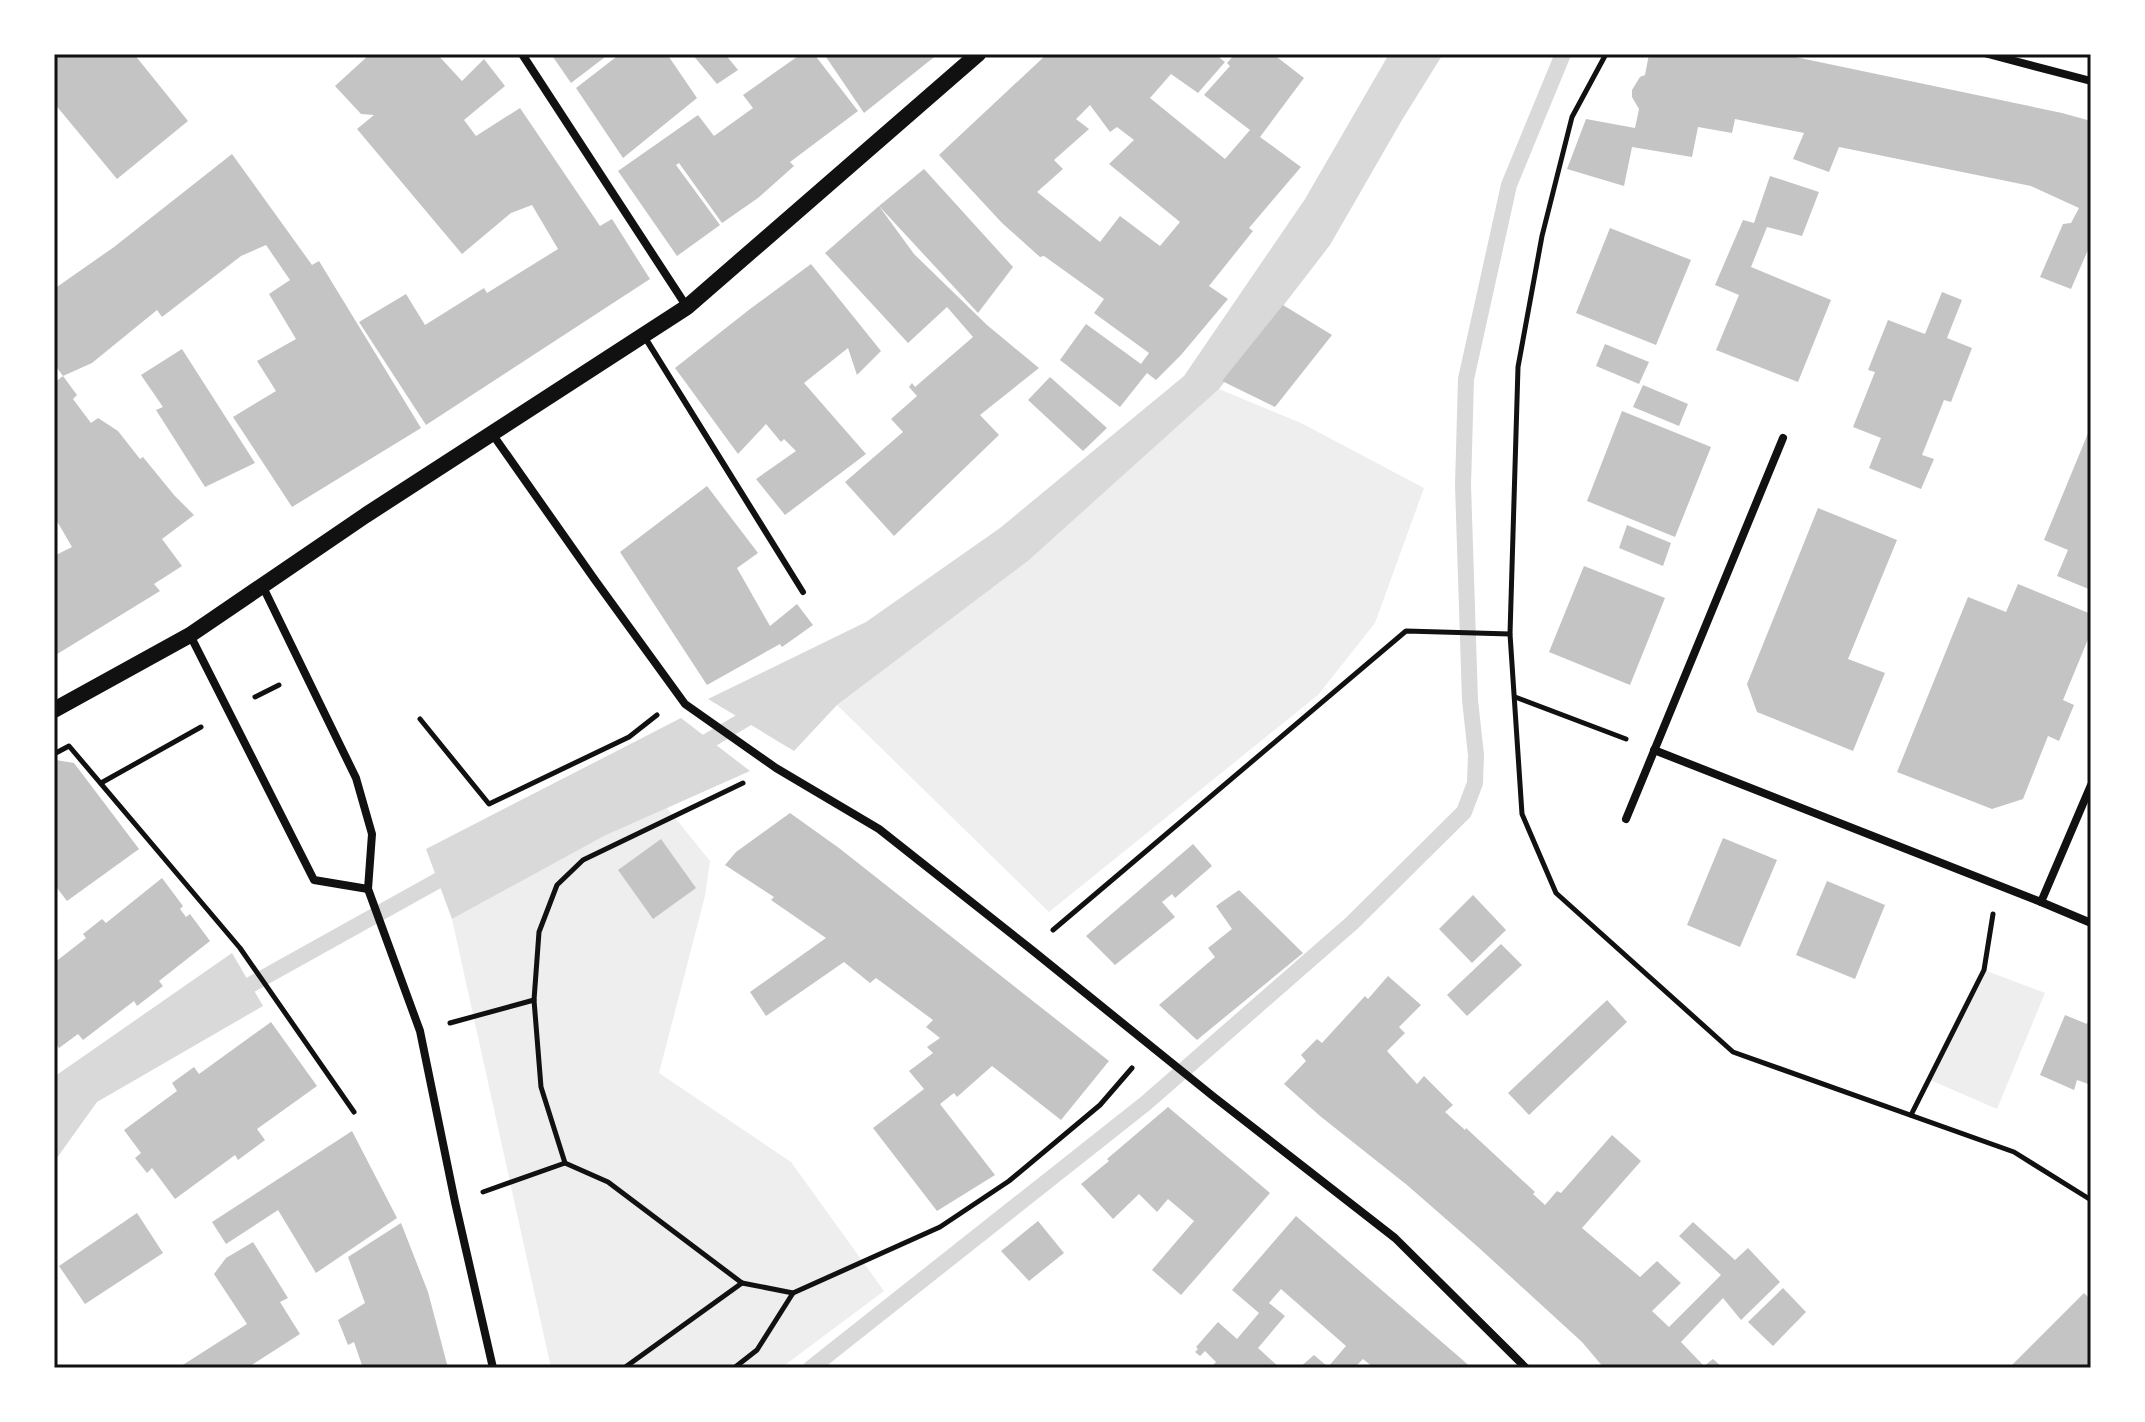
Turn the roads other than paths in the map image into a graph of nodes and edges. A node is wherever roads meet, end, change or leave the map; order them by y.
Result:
1 (522, 54) edge
2 (978, 54) edge
3 (1988, 54) edge
4 (2091, 81) edge
5 (687, 307) junction
6 (644, 336) junction
7 (493, 435) junction
8 (1783, 438) dead end
9 (263, 587) junction
10 (803, 592) dead end
11 (190, 635) junction
12 (54, 710) edge
13 (1654, 750) junction
14 (2091, 785) edge
15 (1626, 819) dead end
16 (368, 889) junction
17 (2041, 902) junction
18 (2091, 923) edge
19 (493, 1368) edge
20 (1526, 1368) edge

1 - 5 street
2 - 5 main road
3 - 4 street
5 - 6 main road
6 - 7 main road
6 - 10 lane
7 - 9 main road
7 - 20 street
8 - 13 street
9 - 11 main road
9 - 16 street
11 - 12 main road
11 - 16 street
13 - 15 street
13 - 17 street
14 - 17 street
16 - 19 street
17 - 18 street

